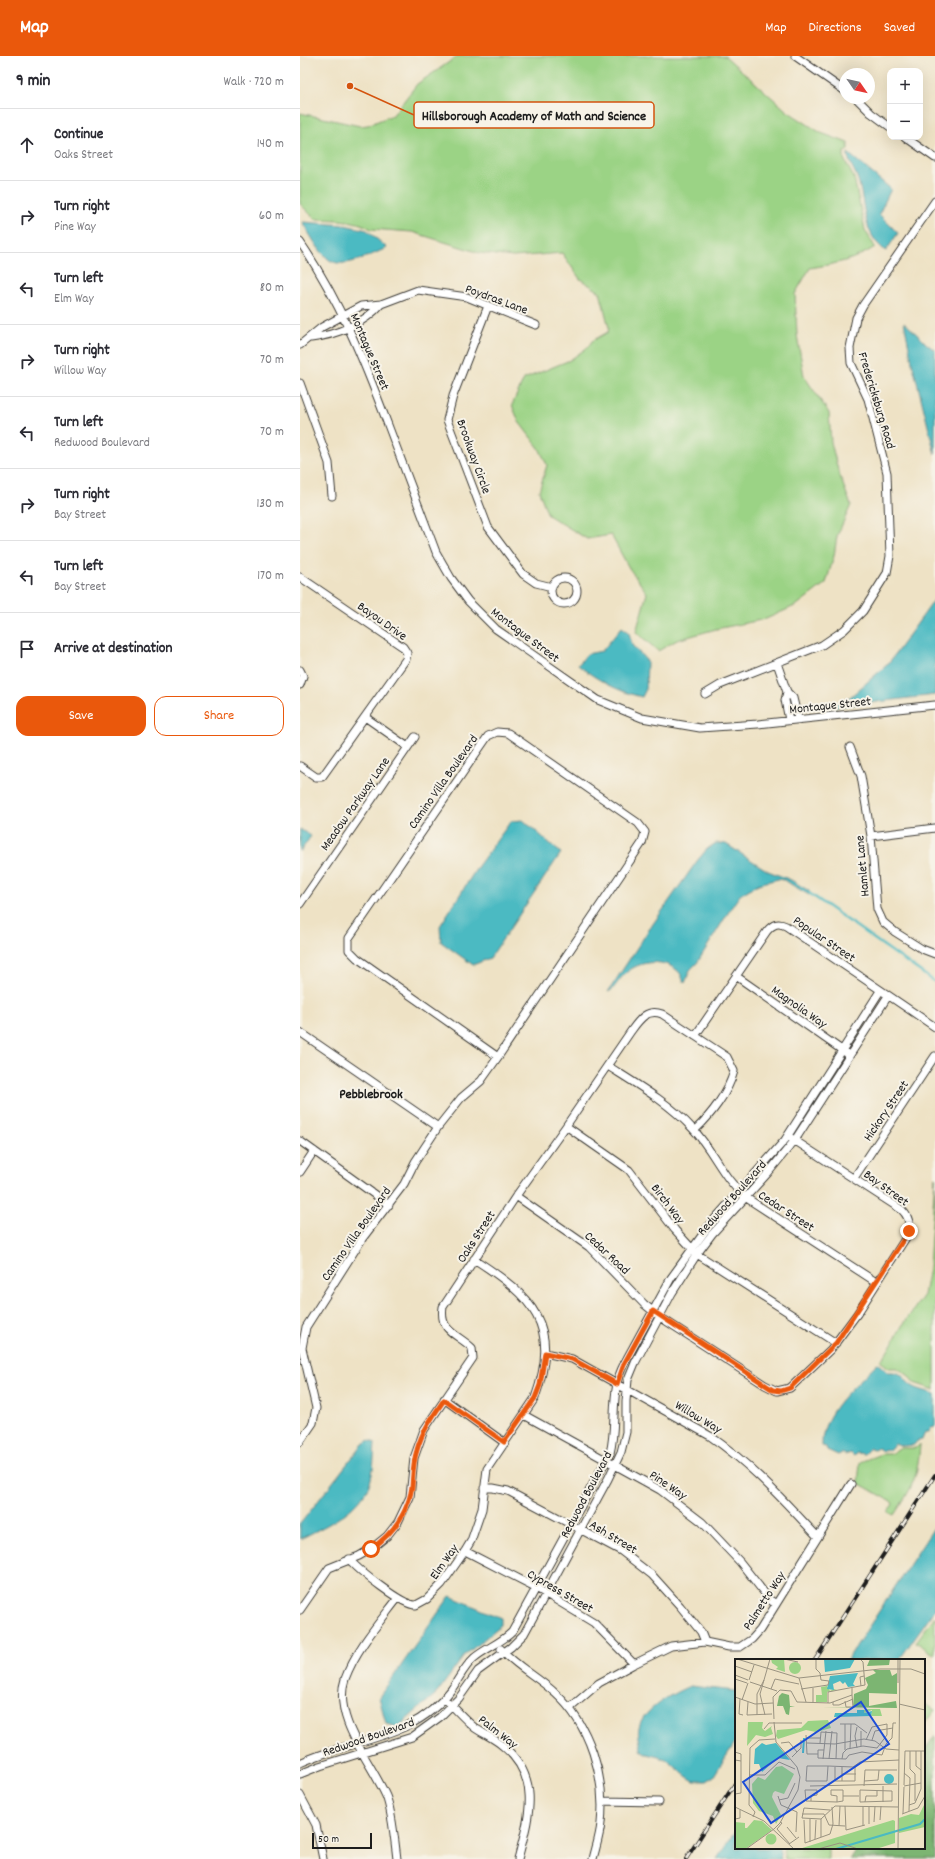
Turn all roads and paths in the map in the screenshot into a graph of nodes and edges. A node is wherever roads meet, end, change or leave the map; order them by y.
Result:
1 (795, 56) edge
2 (839, 86) edge
3 (862, 104) edge
4 (887, 125) edge
5 (909, 140) edge
6 (935, 158) edge
7 (935, 201) edge
8 (300, 242) edge
9 (381, 304) junction
10 (488, 306) junction
11 (343, 315) junction
12 (536, 325) dead end
13 (348, 327) junction
14 (311, 338) junction
15 (300, 345) edge
16 (300, 383) edge
17 (332, 496) dead end
18 (300, 577) edge
19 (552, 587) dead end
20 (777, 663) junction
21 (300, 670) edge
22 (300, 685) edge
23 (787, 692) junction
24 (705, 694) dead end
25 (935, 706) edge
26 (365, 717) junction
27 (798, 719) junction
28 (789, 720) junction
29 (415, 737) dead end
30 (408, 747) junction
31 (850, 747) dead end
32 (300, 766) edge
33 (935, 828) edge
34 (871, 836) junction
35 (300, 904) edge
36 (935, 954) edge
37 (736, 976) junction
38 (880, 991) junction
39 (888, 996) junction
40 (935, 1027) edge
41 (300, 1032) edge
42 (695, 1036) junction
43 (842, 1050) junction
44 (849, 1055) junction
45 (935, 1056) edge
46 (498, 1057) junction
47 (608, 1066) junction
48 (566, 1126) junction
49 (438, 1127) junction
50 (695, 1130) junction
51 (788, 1136) junction
52 (794, 1140) junction
53 (300, 1141) edge
54 (314, 1151) junction
55 (300, 1172) edge
56 (854, 1178) junction
57 (738, 1192) junction
58 (516, 1196) junction
59 (745, 1197) junction
60 (389, 1205) junction
61 (694, 1251) junction
62 (474, 1259) junction
63 (876, 1282) junction
64 (653, 1311) junction
65 (660, 1317) junction
66 (836, 1343) junction
67 (301, 1348) edge
68 (545, 1353) junction
69 (617, 1384) junction
70 (626, 1389) junction
71 (444, 1400) junction
72 (524, 1415) junction
73 (300, 1442) edge
74 (504, 1442) junction
75 (606, 1461) junction
76 (615, 1466) junction
77 (852, 1484) dead end
78 (484, 1488) junction
79 (572, 1524) junction
80 (581, 1529) junction
81 (817, 1536) junction
82 (466, 1551) junction
83 (349, 1560) junction
84 (536, 1588) junction
85 (546, 1594) junction
86 (398, 1598) junction
87 (776, 1604) junction
88 (300, 1610) edge
89 (705, 1642) junction
90 (496, 1644) junction
91 (504, 1653) junction
92 (634, 1664) junction
93 (444, 1698) junction
94 (453, 1706) junction
95 (570, 1708) junction
96 (358, 1743) junction
97 (362, 1752) junction
98 (300, 1763) edge
99 (300, 1774) edge
100 (300, 1795) edge
101 (603, 1801) junction
102 (659, 1802) dead end
103 (323, 1859) edge
104 (398, 1859) edge
105 (518, 1859) edge
106 (593, 1859) edge

1 - 2 street
3 - 4 street
5 - 6 street
7 - 20 street, Fredericksburg Road
8 - 11 street, Montague Street
9 - 10 street, Poydras Lane
9 - 11 street, Poydras Lane
9 - 13 street, Poydras Lane
10 - 12 street, Poydras Lane
10 - 19 street, Brookway Circle
11 - 13 street, Montague Street
11 - 14 street, Poydras Lane
13 - 14 street, Poydras Lane
13 - 28 street, Montague Street
14 - 15 street, Poydras Lane
16 - 17 street
18 - 26 street, Bayou Drive
20 - 23 street
20 - 24 street, Fredericksburg Road
21 - 22 street
23 - 27 street
23 - 28 street
25 - 27 street, Montague Street
26 - 30 street
26 - 32 street, Bayou Drive
27 - 28 street, Montague Street
29 - 30 street, Meadow Parkway Lane
30 - 35 street, Meadow Parkway Lane
31 - 34 street, Hamlet Lane
33 - 34 street
34 - 36 street, Hamlet Lane
37 - 38 street, Popular Street
37 - 42 street, Popular Street
37 - 43 street, Magnolia Way
38 - 39 street, Popular Street
38 - 43 street, Redwood Boulevard
39 - 40 street, Popular Street
39 - 44 street, Redwood Boulevard
41 - 49 street
42 - 47 street, Oaks Street
42 - 50 street, Oaks Street
43 - 44 street, Magnolia Way
43 - 51 street, Redwood Boulevard
44 - 52 street, Redwood Boulevard
45 - 56 street, Hickory Street
46 - 46 street, Camino Villa Boulevard
46 - 49 street, Camino Villa Boulevard
47 - 48 street, Oaks Street
47 - 50 street, Cedar Street
48 - 58 street, Oaks Street
48 - 61 street, Birch Way
49 - 60 street, Camino Villa Boulevard
50 - 57 street, Cedar Street
51 - 52 street, Bay Street
51 - 57 street, Redwood Boulevard
52 - 56 street, Bay Street
52 - 59 street, Redwood Boulevard
53 - 54 street
54 - 55 street
54 - 60 street
56 - 63 street, Bay Street
57 - 59 street, Cedar Street
57 - 61 street, Redwood Boulevard
58 - 62 street, Oaks Street
58 - 64 street, Cedar Road
59 - 61 street, Redwood Boulevard
59 - 63 street, Cedar Street
60 - 67 street, Camino Villa Boulevard
61 - 64 street, Redwood Boulevard
61 - 65 street, Redwood Boulevard
61 - 66 street, Birch Way
62 - 68 street, Elm Way
62 - 71 street, Oaks Street
63 - 66 street, Bay Street
64 - 65 street, Cedar Road
64 - 69 street, Redwood Boulevard
65 - 66 street, Bay Street
65 - 70 street, Redwood Boulevard
67 - 73 street, Camino Villa Boulevard
68 - 69 street, Willow Way
68 - 72 street, Elm Way
69 - 70 street, Willow Way
69 - 75 street, Redwood Boulevard
70 - 76 street, Redwood Boulevard
70 - 81 street, Willow Way
71 - 74 street
71 - 83 street, Oaks Street
72 - 74 street, Elm Way
72 - 75 street, Pine Way
74 - 78 street, Elm Way
75 - 76 street, Pine Way
75 - 79 street, Redwood Boulevard
76 - 80 street, Redwood Boulevard
76 - 87 street, Pine Way
77 - 81 street, Palmetto Way
78 - 79 street, Ash Street
78 - 82 street, Elm Way
79 - 80 street, Ash Street
79 - 84 street, Redwood Boulevard
80 - 85 street, Redwood Boulevard
80 - 89 street, Ash Street
81 - 87 street, Palmetto Way
82 - 84 street, Cypress Street
82 - 86 street, Elm Way
83 - 86 street, Elm Way
83 - 88 street, Oaks Street
84 - 85 street, Cypress Street
84 - 90 street, Redwood Boulevard
85 - 91 street, Redwood Boulevard
85 - 92 street, Cypress Street
86 - 96 street
87 - 89 street, Palmetto Way
89 - 92 street, Palmetto Way
90 - 91 street
90 - 93 street, Redwood Boulevard
91 - 94 street, Redwood Boulevard
91 - 95 street
92 - 95 street, Palmetto Way
93 - 94 street, Palm Way
93 - 96 street, Redwood Boulevard
94 - 97 street, Redwood Boulevard
94 - 105 street, Palm Way
95 - 101 street
96 - 97 street
96 - 98 street, Redwood Boulevard
97 - 99 street, Redwood Boulevard
97 - 104 street
100 - 103 street
101 - 102 street
101 - 106 street

